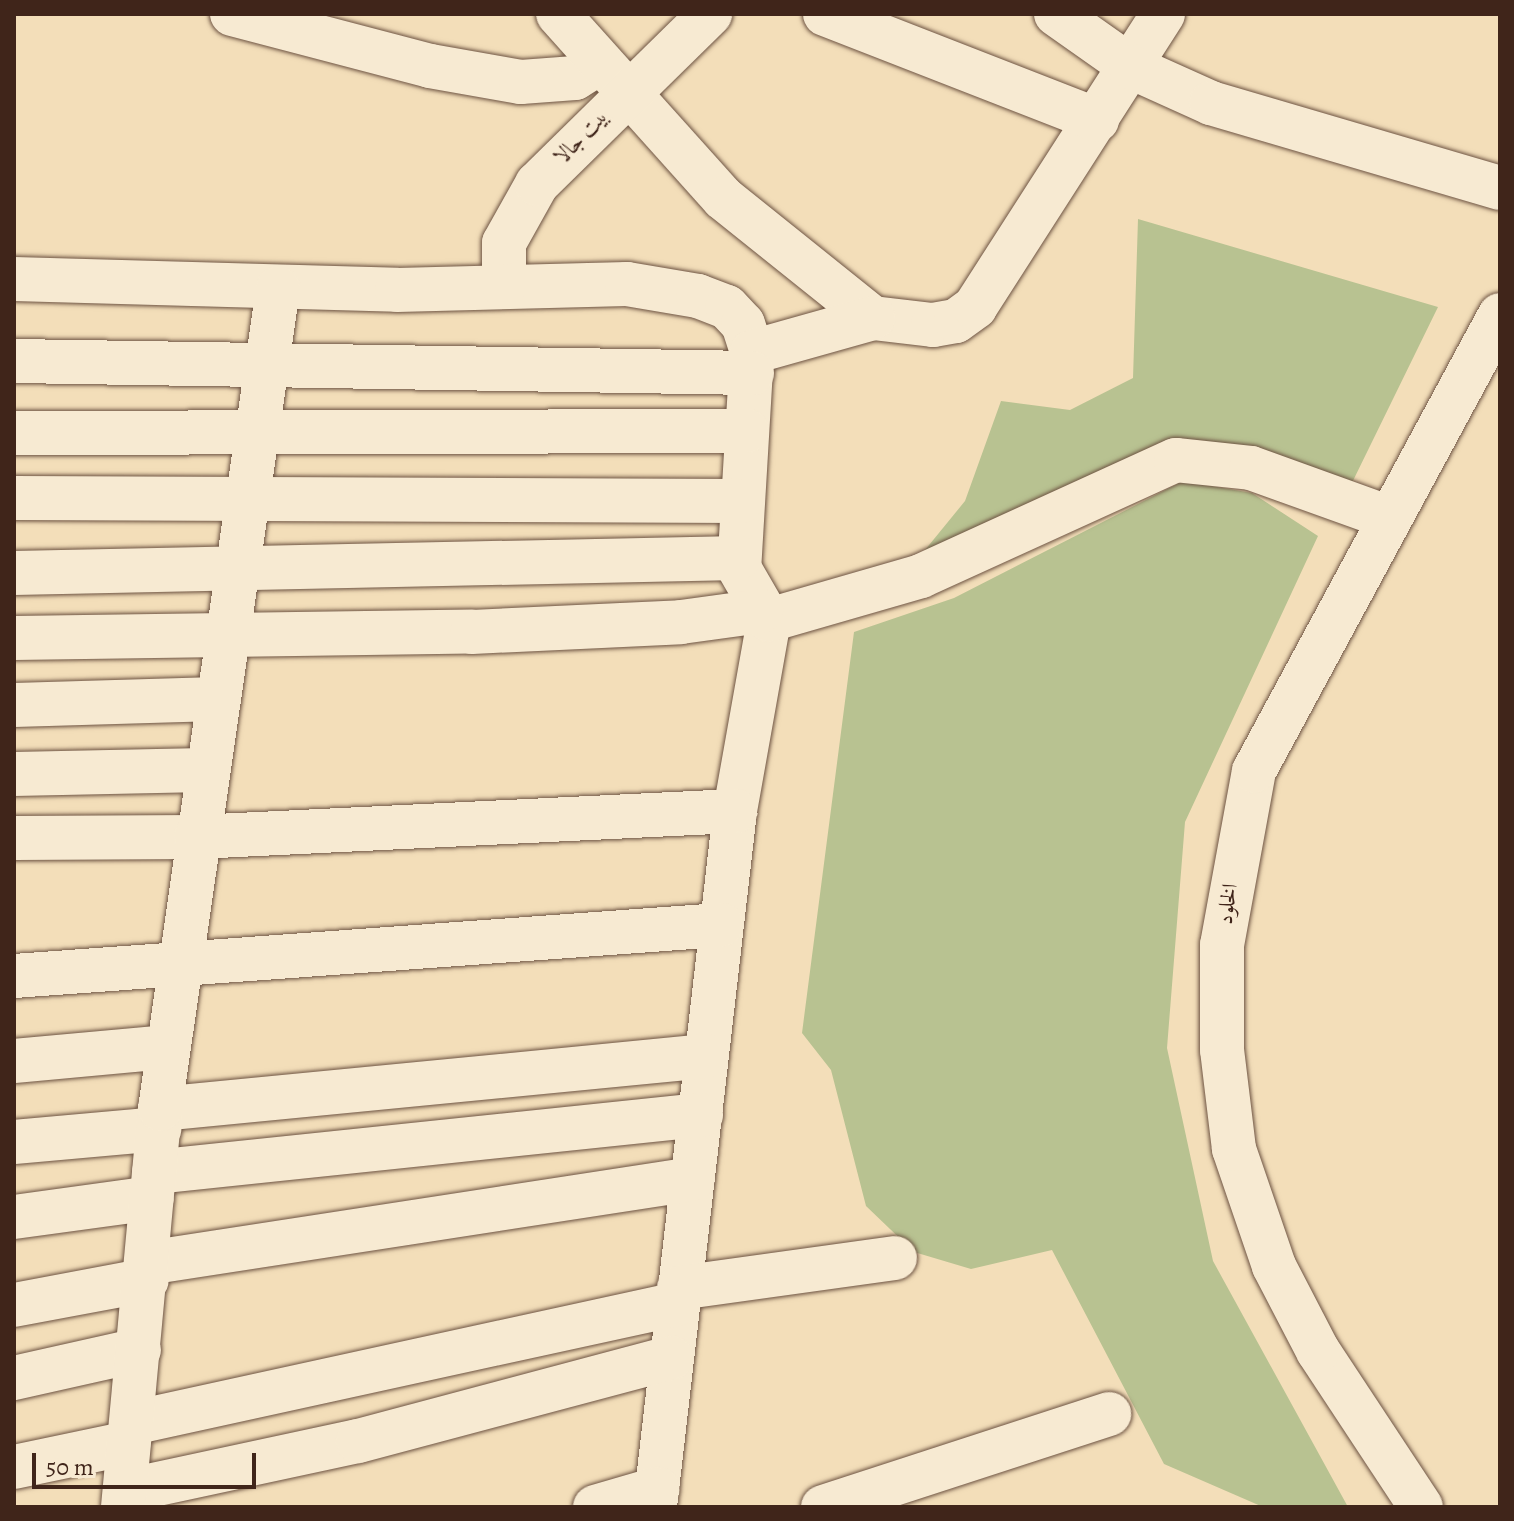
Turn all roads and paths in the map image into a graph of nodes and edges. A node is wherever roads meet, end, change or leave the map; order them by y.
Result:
1 (232, 14) edge
2 (558, 14) edge
3 (710, 14) edge
4 (825, 14) edge
5 (1056, 14) edge
6 (1163, 14) edge
7 (1131, 67) junction
8 (612, 77) junction
9 (1097, 120) junction
10 (1500, 188) edge
11 (14, 279) edge
12 (504, 287) junction
13 (278, 288) junction
14 (1500, 315) edge
15 (873, 318) junction
16 (14, 361) edge
17 (752, 363) junction
18 (265, 368) junction
19 (747, 431) junction
20 (14, 433) edge
21 (255, 437) junction
22 (14, 498) edge
23 (248, 498) junction
24 (741, 501) junction
25 (1387, 517) junction
26 (739, 558) junction
27 (237, 570) junction
28 (14, 573) edge
29 (765, 616) junction
30 (228, 635) junction
31 (14, 638) edge
32 (217, 699) junction
33 (14, 705) edge
34 (205, 770) junction
35 (14, 774) edge
36 (735, 811) junction
37 (196, 837) junction
38 (14, 838) edge
39 (721, 925) junction
40 (179, 963) junction
41 (14, 976) edge
42 (168, 1047) junction
43 (706, 1056) junction
44 (14, 1061) edge
45 (701, 1115) junction
46 (159, 1119) junction
47 (14, 1142) edge
48 (693, 1179) junction
49 (153, 1185) junction
50 (14, 1217) edge
51 (895, 1258) dead end
52 (147, 1271) junction
53 (678, 1296) junction
54 (14, 1305) edge
55 (139, 1350) junction
56 (671, 1358) junction
57 (14, 1378) edge
58 (1109, 1414) dead end
59 (130, 1433) junction
60 (14, 1467) edge
61 (656, 1498) edge
62 (124, 1499) edge
63 (595, 1507) edge
64 (823, 1507) edge
65 (1421, 1507) edge

1 - 8 street
2 - 8 street
3 - 8 street, بيت جالا
4 - 9 street
5 - 7 street
6 - 7 street
7 - 9 street
7 - 10 street
8 - 12 street, بيت جالا
8 - 15 street
9 - 15 street
11 - 13 street
12 - 13 street
12 - 17 street
13 - 18 street
14 - 25 street, الخلود
15 - 17 street
16 - 18 street
17 - 18 street
17 - 19 street
18 - 21 street
19 - 21 street
19 - 24 street
20 - 21 street
21 - 23 street
22 - 23 street
23 - 24 street
23 - 27 street
24 - 26 street
25 - 29 street
25 - 65 street, الخلود
26 - 27 street
26 - 29 street
27 - 28 street
27 - 30 street
29 - 30 street
29 - 36 street
30 - 31 street
30 - 32 street
32 - 33 street
32 - 34 street
34 - 35 street
34 - 37 street
36 - 37 street
36 - 39 street
37 - 38 street
37 - 40 street
39 - 40 street
39 - 43 street
40 - 41 street
40 - 42 street
42 - 44 street
42 - 46 street
43 - 45 street
43 - 46 street
45 - 48 street
45 - 49 street
46 - 47 street
46 - 49 street
48 - 52 street
48 - 53 street
49 - 50 street
49 - 52 street
51 - 53 street
52 - 54 street
52 - 55 street
53 - 56 street
53 - 59 street
55 - 57 street
55 - 59 street
56 - 61 street
56 - 62 street
58 - 64 street
59 - 60 street
59 - 62 street
61 - 63 street

